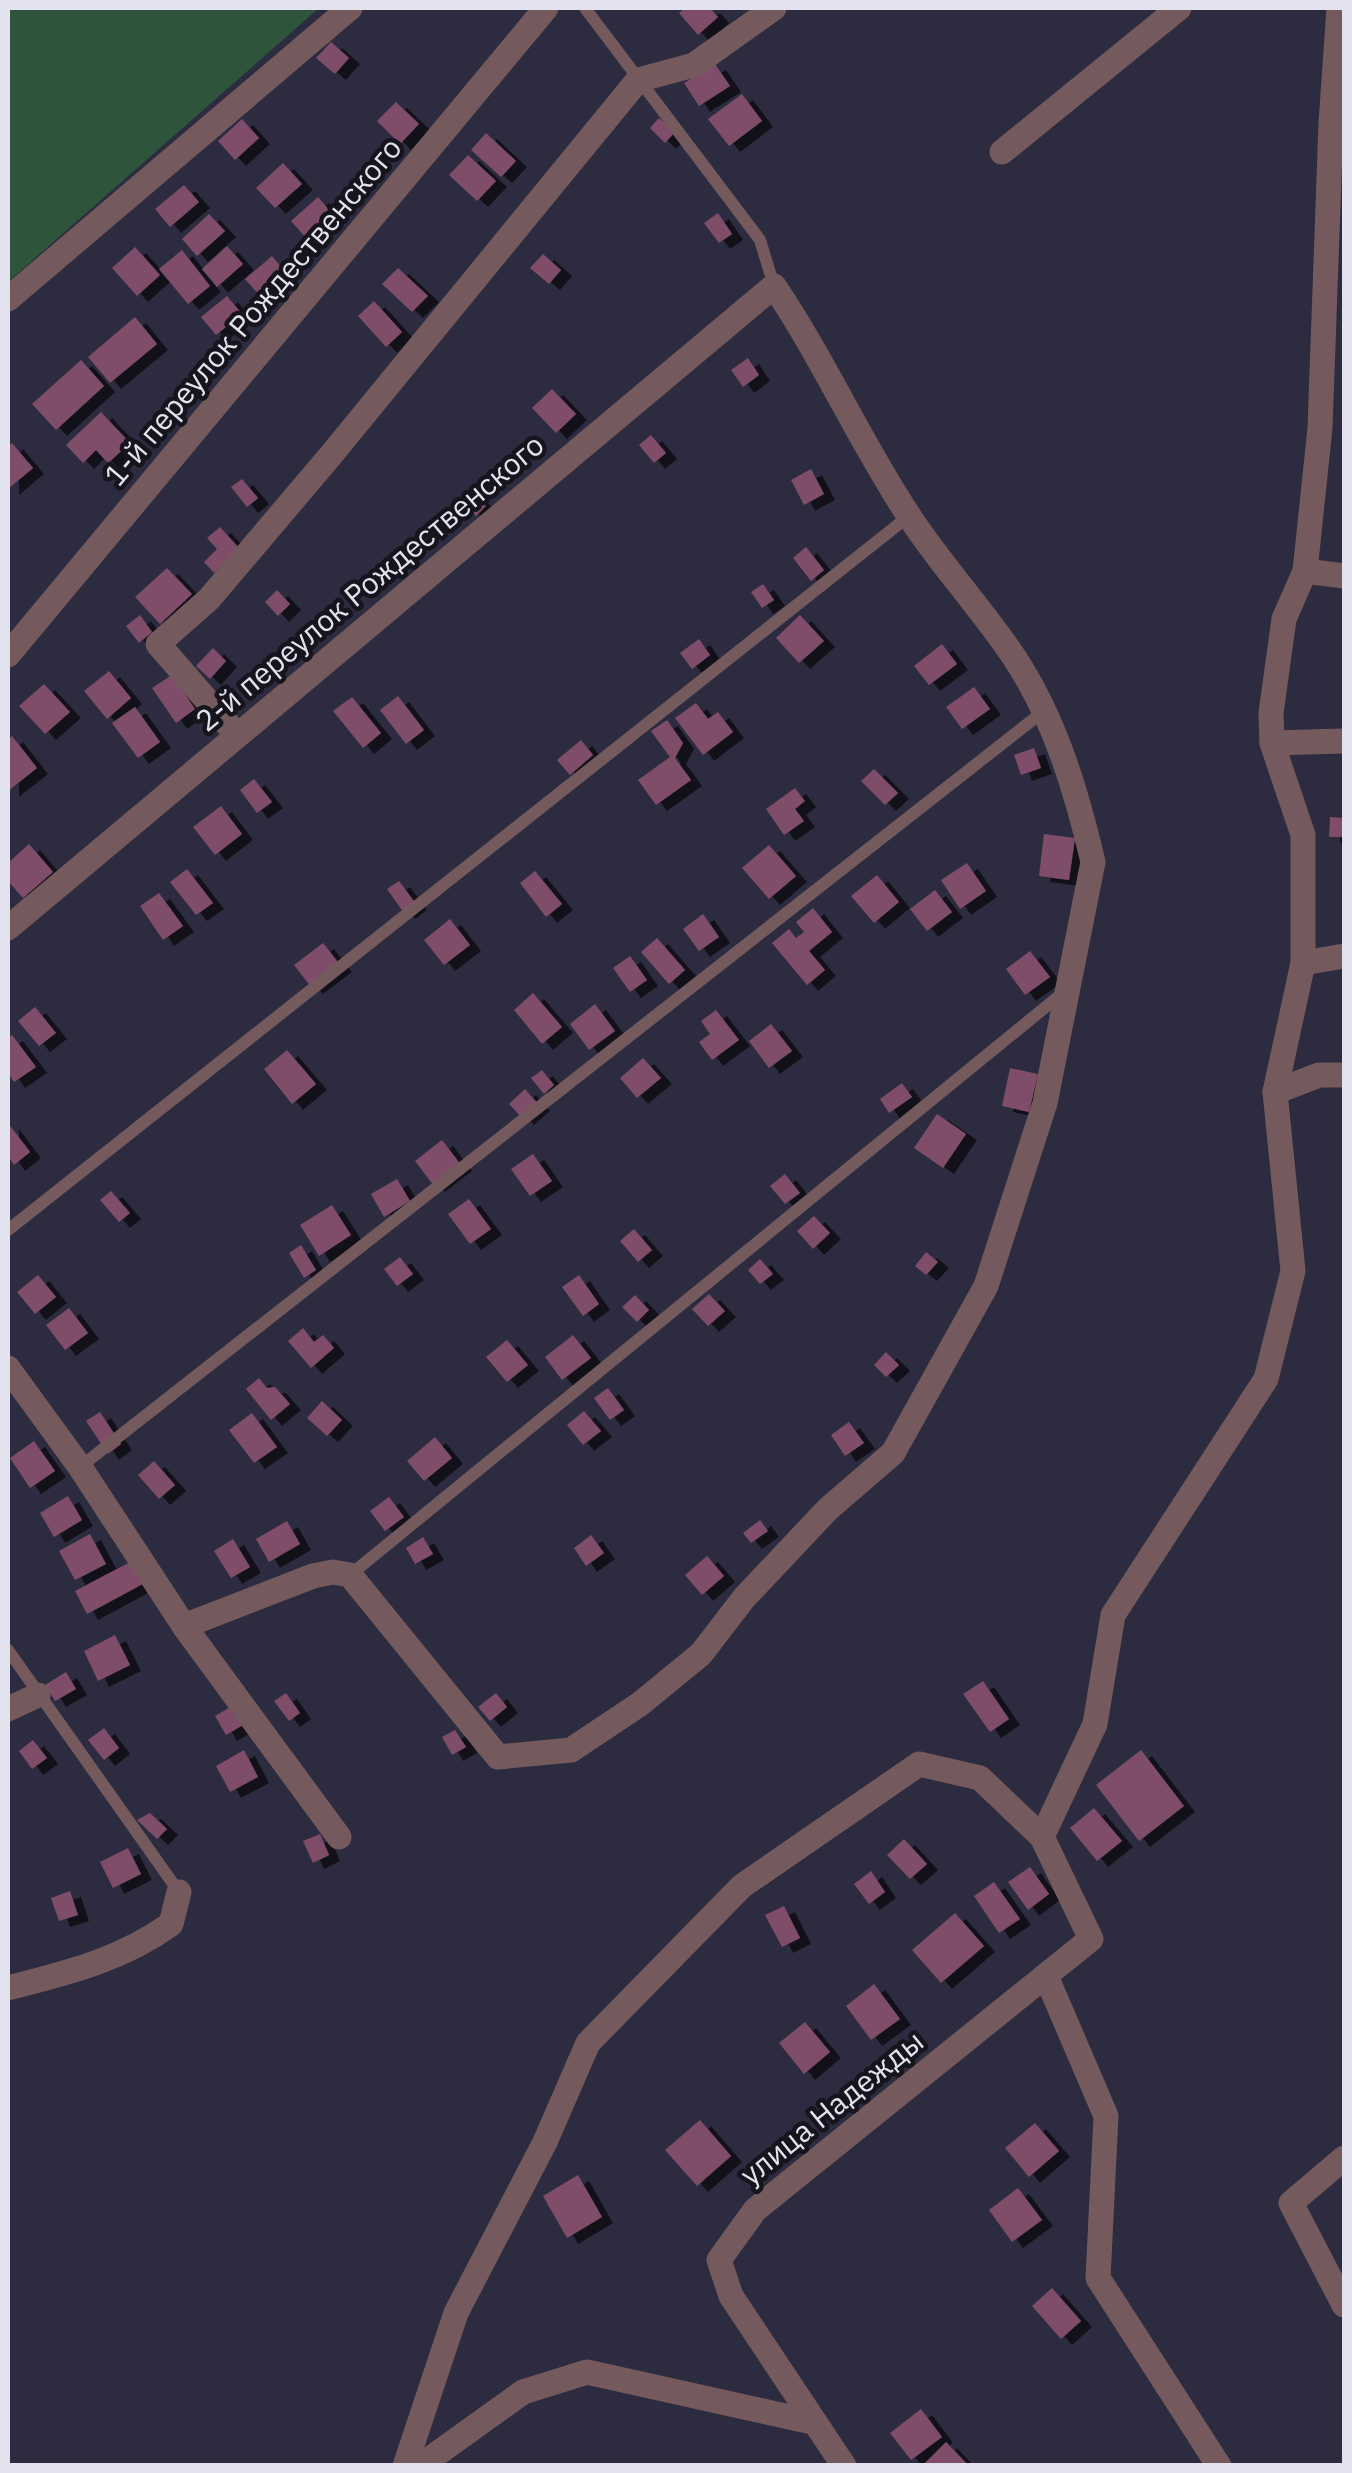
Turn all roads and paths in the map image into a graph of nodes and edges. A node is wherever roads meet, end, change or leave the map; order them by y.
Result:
1 (350, 8) edge
2 (546, 8) edge
3 (584, 8) edge
4 (774, 8) edge
5 (1180, 8) edge
6 (1339, 8) edge
7 (638, 80) junction
8 (1338, 124) edge
9 (1002, 152) dead end
10 (774, 286) junction
11 (8, 299) edge
12 (1332, 430) edge
13 (909, 516) junction
14 (1305, 571) junction
15 (1344, 576) edge
16 (8, 655) edge
17 (1044, 712) junction
18 (237, 735) junction
19 (1344, 741) edge
20 (1272, 742) junction
21 (8, 928) edge
22 (1344, 956) edge
23 (1303, 962) junction
24 (1066, 990) junction
25 (1344, 1075) edge
26 (1275, 1092) junction
27 (8, 1230) edge
28 (8, 1368) edge
29 (80, 1468) junction
30 (350, 1576) junction
31 (184, 1626) junction
32 (8, 1650) edge
33 (38, 1695) junction
34 (8, 1709) edge
35 (339, 1837) dead end
36 (1042, 1837) junction
37 (179, 1892) joint
38 (1046, 1976) junction
39 (8, 1988) edge
40 (1344, 2158) edge
41 (1344, 2304) edge
42 (812, 2422) junction
43 (405, 2466) edge
44 (420, 2466) edge
45 (844, 2466) edge
46 (1219, 2466) edge

1 - 11 street
2 - 16 street, 1-й переулок Рождественского
3 - 7 lane
4 - 7 street
5 - 9 street
6 - 8 street
7 - 10 lane
7 - 18 street
8 - 12 street
10 - 13 street
10 - 18 street, 2-й переулок Рождественского
12 - 14 street
13 - 17 street
13 - 27 lane
14 - 15 street
14 - 20 street
17 - 24 street
17 - 29 lane
18 - 21 street, 2-й переулок Рождественского
19 - 20 street
20 - 23 street
22 - 23 street
23 - 26 street
24 - 30 lane
24 - 30 street
25 - 26 street
26 - 36 street
28 - 29 street
29 - 31 street
30 - 31 street
31 - 35 street
32 - 33 lane
33 - 34 street
33 - 37 lane
36 - 38 street, улица Надежды
36 - 43 street
37 - 39 street
38 - 42 street, улица Надежды
38 - 46 street
40 - 41 street
42 - 44 street
42 - 45 street, улица Надежды

